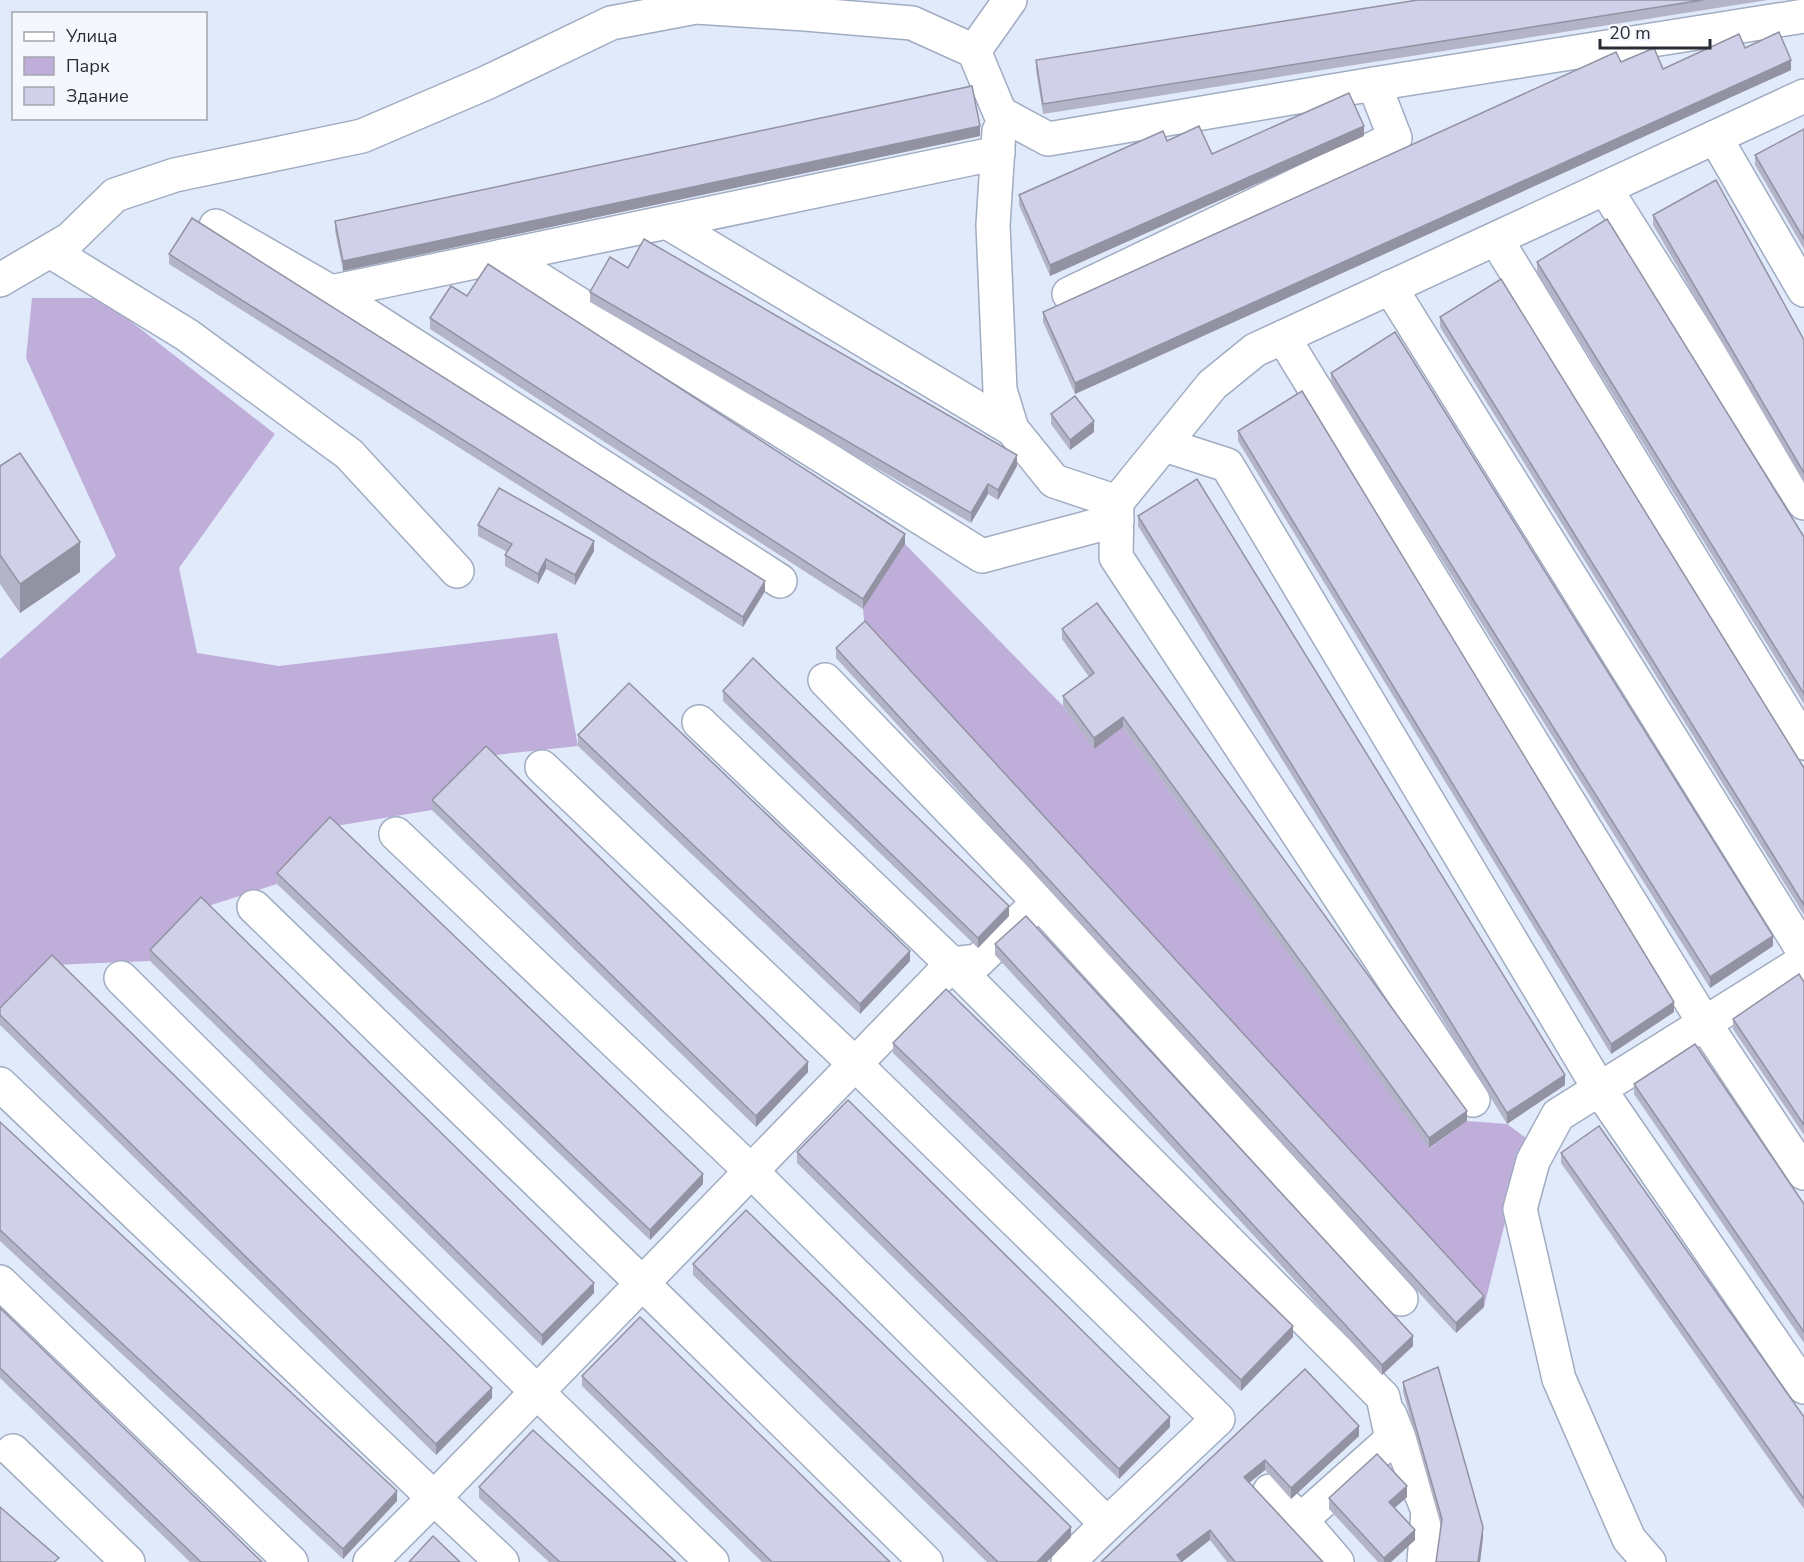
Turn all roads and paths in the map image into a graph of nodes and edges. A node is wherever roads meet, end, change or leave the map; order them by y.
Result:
1 (1010, 0) edge
2 (698, 4) edge
3 (1804, 16) edge
4 (974, 51) junction
5 (1374, 84) junction
6 (1804, 96) edge
7 (1000, 113) junction
8 (1715, 137) junction
9 (998, 153) junction
10 (1605, 188) junction
11 (667, 222) junction
12 (216, 226) dead end
13 (1496, 239) junction
14 (50, 251) junction
15 (502, 256) junction
16 (0, 280) edge
17 (1390, 287) junction
18 (1804, 290) edge
19 (331, 292) junction
20 (1069, 294) dead end
21 (1283, 337) junction
22 (1012, 429) junction
23 (1165, 445) junction
24 (1804, 503) edge
25 (1117, 511) junction
26 (457, 571) dead end
27 (780, 581) dead end
28 (825, 680) dead end
29 (699, 722) dead end
30 (1804, 743) edge
31 (542, 767) dead end
32 (396, 834) dead end
33 (1039, 902) junction
34 (254, 907) dead end
35 (1804, 952) edge
36 (1804, 961) edge
37 (952, 964) junction
38 (121, 978) dead end
39 (1705, 1024) junction
40 (855, 1064) junction
41 (0, 1084) edge
42 (1600, 1090) junction
43 (1473, 1100) dead end
44 (751, 1172) junction
45 (1804, 1173) edge
46 (0, 1282) edge
47 (642, 1283) junction
48 (1401, 1299) dead end
49 (1804, 1387) edge
50 (537, 1392) junction
51 (1383, 1397) junction
52 (4, 1452) edge
53 (1270, 1491) dead end
54 (434, 1498) junction
55 (1301, 1520) junction
56 (1107, 1524) junction
57 (111, 1556) edge
58 (291, 1562) edge
59 (370, 1562) edge
60 (502, 1562) edge
61 (712, 1562) edge
62 (926, 1562) edge
63 (1068, 1562) edge
64 (1337, 1562) edge
65 (1424, 1562) edge
66 (1648, 1562) edge

1 - 4 lane
2 - 4 lane
2 - 14 lane
3 - 5 lane
4 - 7 lane
5 - 7 lane
5 - 20 lane
6 - 8 lane
7 - 9 lane
8 - 10 lane
8 - 18 lane
9 - 11 lane
9 - 22 lane
10 - 13 lane
10 - 24 lane
11 - 15 lane
11 - 22 lane
12 - 19 lane
13 - 17 lane
13 - 30 lane
14 - 16 lane
14 - 26 lane
15 - 19 lane
15 - 25 lane
17 - 21 lane
17 - 35 lane
19 - 27 lane
21 - 23 lane
21 - 39 lane
22 - 25 lane
23 - 25 lane
23 - 42 lane
25 - 43 lane
28 - 33 lane
29 - 37 lane
31 - 40 lane
32 - 44 lane
33 - 37 lane
33 - 48 lane
34 - 47 lane
36 - 39 lane
37 - 40 lane
37 - 51 lane
38 - 50 lane
39 - 42 lane
39 - 45 lane
40 - 44 lane
40 - 56 lane
41 - 54 lane
42 - 49 lane
42 - 66 lane
44 - 47 lane
44 - 56 lane
46 - 58 lane
47 - 50 lane
47 - 62 lane
50 - 54 lane
50 - 61 lane
51 - 55 lane
51 - 65 lane
52 - 57 lane
53 - 55 lane
54 - 59 lane
54 - 60 lane
55 - 64 lane
56 - 63 lane

